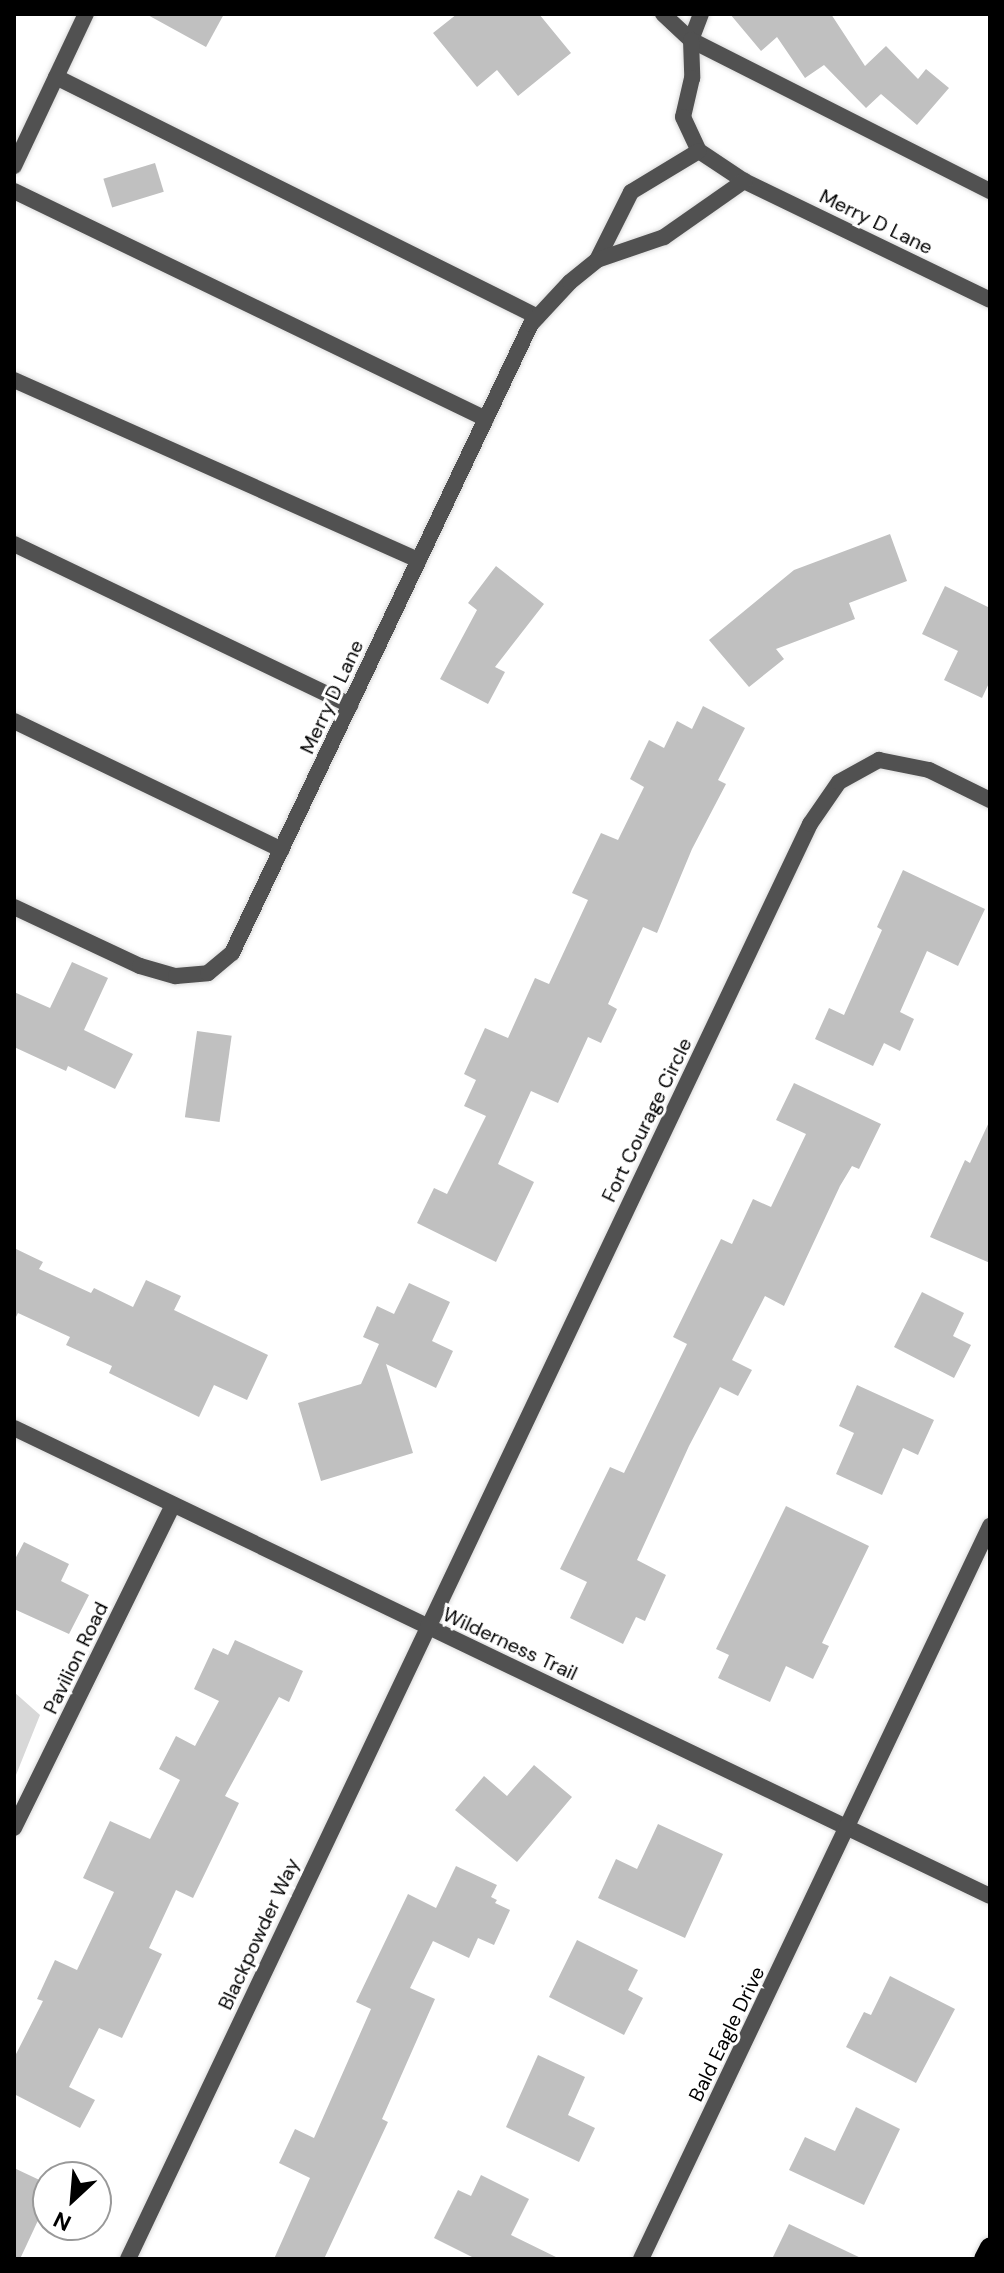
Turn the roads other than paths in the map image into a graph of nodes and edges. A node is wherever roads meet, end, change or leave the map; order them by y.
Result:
1 (86, 14) edge
2 (663, 14) edge
3 (701, 14) edge
4 (691, 40) junction
5 (56, 77) junction
6 (699, 151) junction
7 (14, 166) edge
8 (744, 181) junction
9 (14, 191) edge
10 (990, 191) edge
11 (597, 260) junction
12 (990, 300) edge
13 (538, 317) junction
14 (14, 380) edge
15 (486, 419) junction
16 (14, 544) edge
17 (419, 560) junction
18 (350, 705) junction
19 (14, 721) edge
20 (990, 800) edge
21 (282, 850) junction
22 (14, 907) edge
23 (14, 1428) edge
24 (173, 1505) junction
25 (990, 1526) edge
26 (427, 1627) junction
27 (848, 1826) junction
28 (14, 1828) edge
29 (990, 1896) edge
30 (990, 2247) edge
31 (128, 2259) edge
32 (641, 2259) edge
33 (984, 2259) edge

1 - 5 street
2 - 4 street
3 - 4 street
4 - 6 street
4 - 10 street
5 - 7 street
5 - 13 street
6 - 8 street, Merry D Lane
6 - 11 street, Merry D Lane
8 - 11 street, Merry D Lane
8 - 12 street, Merry D Lane
9 - 15 street
11 - 13 street, Merry D Lane
13 - 15 street, Merry D Lane
14 - 17 street
15 - 17 street, Merry D Lane
16 - 18 street
17 - 18 street, Merry D Lane
18 - 21 street, Merry D Lane
19 - 21 street
20 - 26 street, Fort Courage Circle
21 - 22 street, Merry D Lane
23 - 24 street, Wilderness Trail
24 - 26 street, Wilderness Trail
24 - 28 street, Pavilion Road
25 - 27 street
26 - 27 street, Wilderness Trail
26 - 31 street, Blackpowder Way
27 - 29 street, Wilderness Trail
27 - 32 street, Bald Eagle Drive
30 - 33 main road

